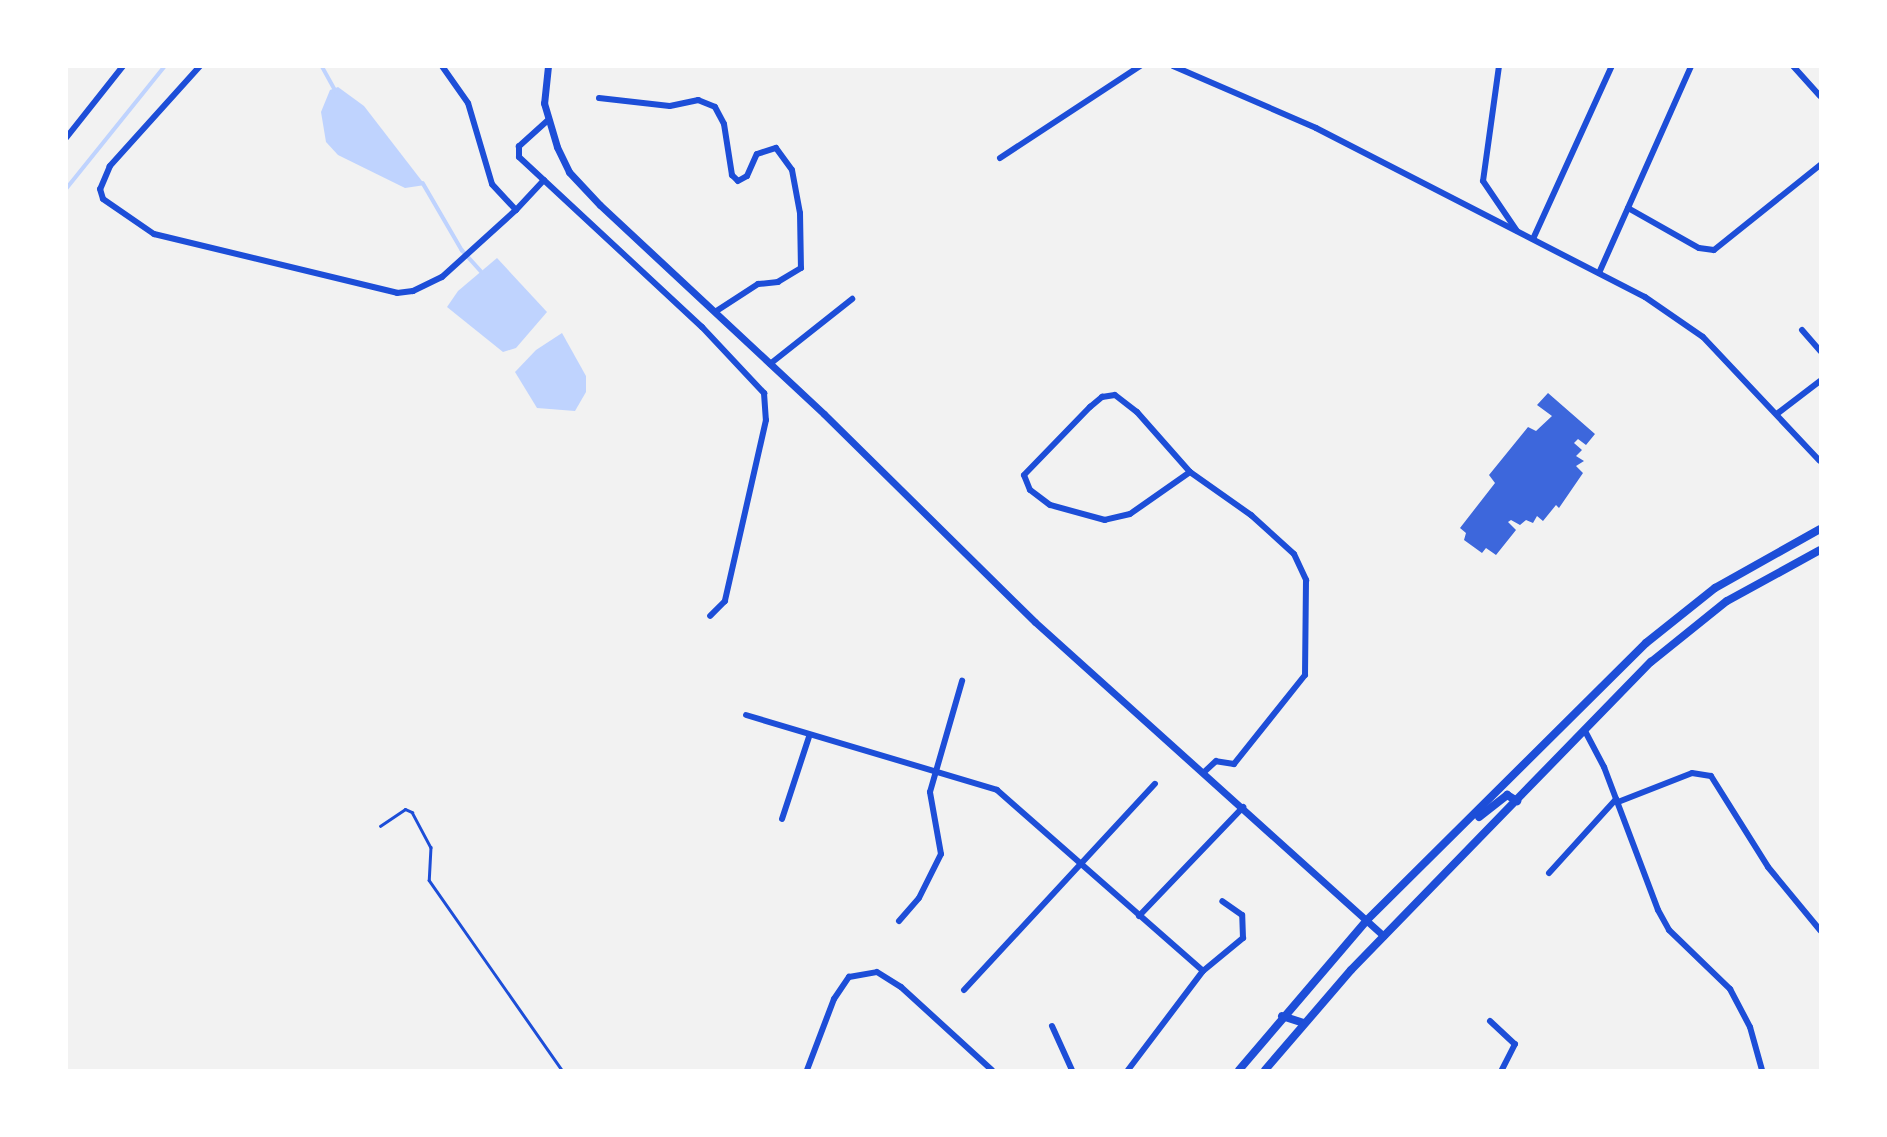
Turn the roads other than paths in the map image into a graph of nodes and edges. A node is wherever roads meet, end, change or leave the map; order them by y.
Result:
1 (122, 66) edge
2 (200, 66) edge
3 (442, 66) edge
4 (548, 66) edge
5 (1140, 66) edge
6 (1173, 66) edge
7 (1499, 66) edge
8 (1612, 66) edge
9 (1691, 66) edge
10 (1793, 66) edge
11 (1821, 96) edge
12 (598, 98) dead end
13 (547, 121) junction
14 (66, 138) edge
15 (1000, 158) dead end
16 (1821, 165) edge
17 (544, 180) junction
18 (1628, 208) junction
19 (516, 210) junction
20 (1517, 231) junction
21 (1533, 239) junction
22 (1599, 273) junction
23 (852, 299) dead end
24 (715, 312) junction
25 (1801, 330) dead end
26 (1821, 351) edge
27 (770, 364) junction
28 (1821, 381) edge
29 (1778, 413) junction
30 (1821, 461) edge
31 (1190, 472) junction
32 (1821, 530) edge
33 (1821, 550) edge
34 (710, 616) dead end
35 (962, 681) dead end
36 (747, 715) dead end
37 (1585, 731) junction
38 (809, 737) junction
39 (937, 771) junction
40 (1204, 772) junction
41 (1155, 784) dead end
42 (1517, 801) junction
43 (1617, 801) junction
44 (1243, 807) junction
45 (1473, 818) junction
46 (782, 819) dead end
47 (380, 826) dead end
48 (1081, 861) junction
49 (1549, 873) dead end
50 (1222, 901) dead end
51 (1139, 916) junction
52 (1367, 920) junction
53 (899, 921) dead end
54 (1821, 930) edge
55 (1384, 936) junction
56 (1203, 971) junction
57 (964, 990) dead end
58 (1282, 1016) junction
59 (1490, 1021) dead end
60 (1303, 1023) junction
61 (1052, 1026) dead end
62 (562, 1070) edge
63 (807, 1070) edge
64 (992, 1070) edge
65 (1072, 1070) edge
66 (1128, 1070) edge
67 (1239, 1070) edge
68 (1265, 1070) edge
69 (1502, 1070) edge
70 (1762, 1070) edge

1 - 14 street
2 - 19 street
3 - 19 street
4 - 13 street
5 - 15 street
6 - 20 street
7 - 20 street
8 - 21 street
9 - 18 street
10 - 11 street
12 - 24 street
13 - 17 street
13 - 24 street
16 - 18 street
17 - 19 street
17 - 34 street
18 - 22 street
20 - 21 street
21 - 22 street
22 - 29 street
23 - 27 street
24 - 27 street
25 - 26 street
27 - 40 street
28 - 29 street
29 - 30 street
31 - 31 street
31 - 40 street
32 - 45 main road
33 - 37 main road
35 - 39 street
36 - 38 street
37 - 42 main road
37 - 43 street
38 - 39 street
38 - 46 street
39 - 48 street
39 - 53 street
40 - 44 street
41 - 48 street
42 - 45 main road
42 - 55 main road
43 - 49 street
43 - 54 street
43 - 70 street
44 - 51 street
44 - 52 street
45 - 52 main road
47 - 62 lane
48 - 51 street
48 - 57 street
50 - 56 street
51 - 56 street
52 - 55 street
52 - 58 main road
55 - 60 main road
56 - 66 street
58 - 60 main road
58 - 67 main road
59 - 69 street
60 - 68 main road
61 - 65 street
63 - 64 street

